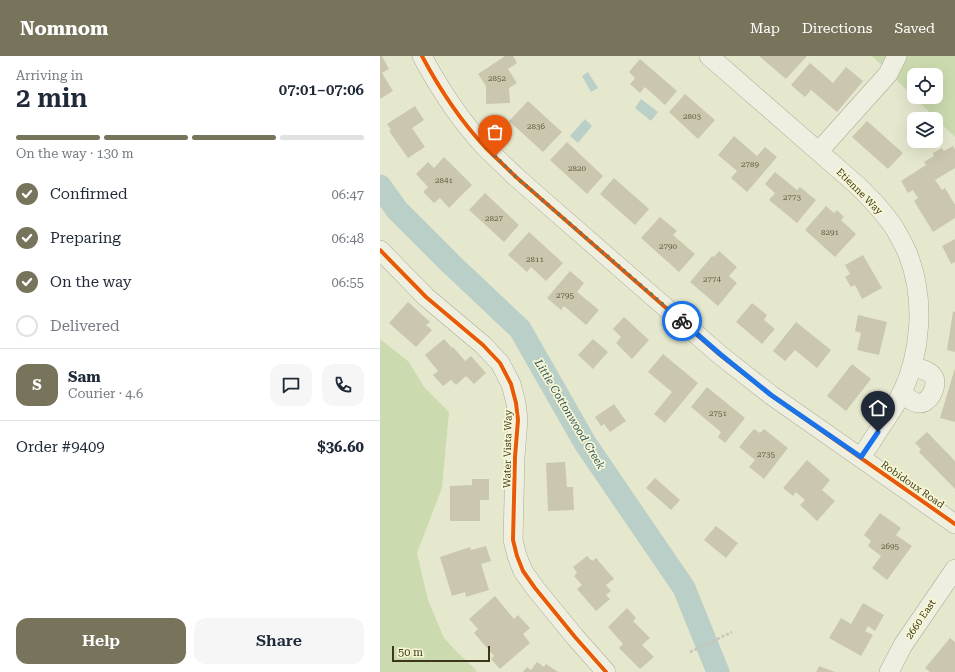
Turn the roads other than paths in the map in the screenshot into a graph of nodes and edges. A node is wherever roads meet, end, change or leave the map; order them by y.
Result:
1 (422, 56) edge
2 (709, 56) edge
3 (897, 56) edge
4 (819, 151) junction
5 (380, 250) edge
6 (912, 367) junction
7 (901, 394) junction
8 (861, 457) junction
9 (955, 524) edge
10 (955, 569) edge
11 (606, 672) edge
12 (889, 672) edge

1 - 8 street, Robidoux Road
2 - 4 street, Etienne Way
3 - 4 street
4 - 6 street, Etienne Way
5 - 11 street, Water Vista Way
6 - 7 street, Etienne Way
6 - 7 street
7 - 8 street, Etienne Way
8 - 9 street, Robidoux Road
10 - 12 street, 2660 East

